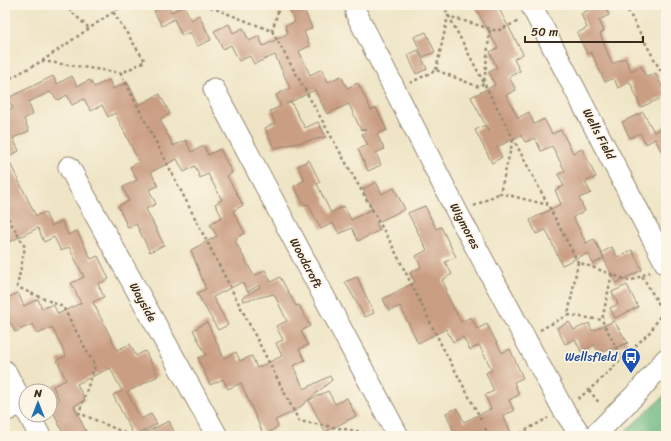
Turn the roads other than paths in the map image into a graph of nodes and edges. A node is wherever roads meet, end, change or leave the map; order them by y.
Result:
1 (533, 9) edge
2 (356, 13) dead end
3 (214, 89) dead end
4 (69, 167) dead end
5 (660, 267) edge
6 (666, 359) edge
7 (5, 371) edge
8 (18, 405) edge
9 (30, 423) edge
10 (40, 436) edge
11 (217, 436) edge
12 (398, 436) edge
13 (581, 436) edge
14 (594, 436) edge

1 - 5 street, Wells Field
2 - 13 street, Wigmores
3 - 12 street, Woodcroft
4 - 11 street, Wayside
6 - 14 street
7 - 8 street
9 - 10 street

